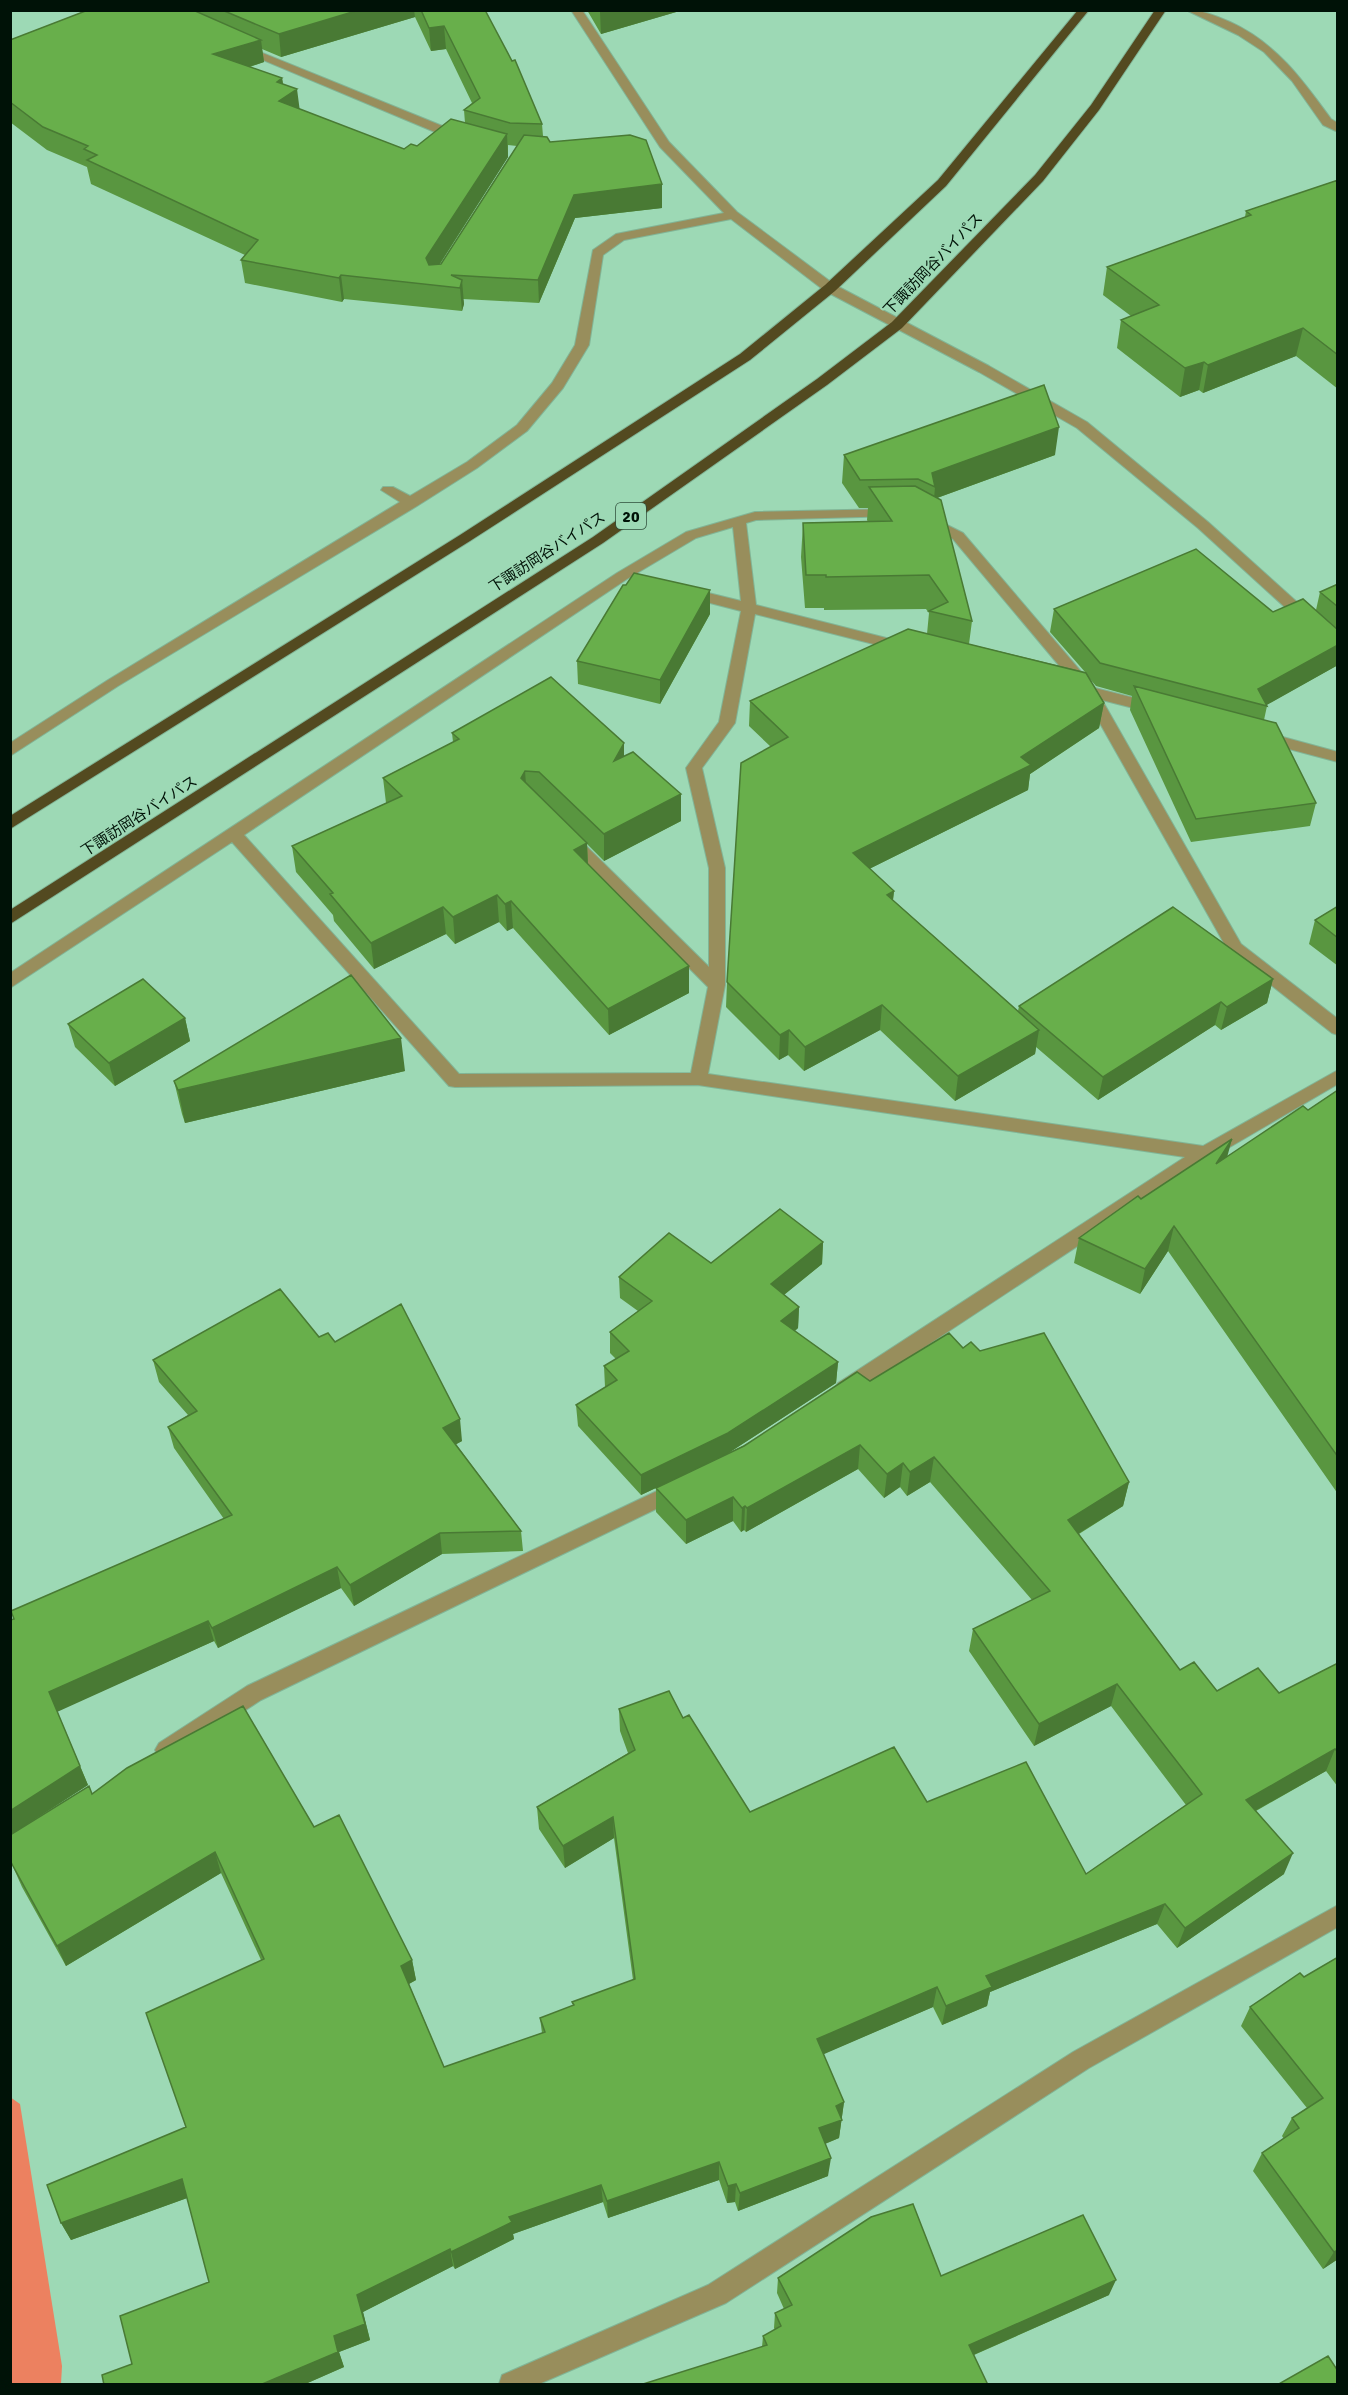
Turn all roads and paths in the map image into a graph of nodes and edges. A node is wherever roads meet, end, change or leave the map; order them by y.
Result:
1 (576, 10) edge
2 (1084, 10) edge
3 (1161, 10) edge
4 (1191, 10) edge
5 (230, 43) edge
6 (1338, 129) edge
7 (470, 141) edge
8 (733, 215) junction
9 (831, 288) junction
10 (897, 325) junction
11 (388, 490) dead end
12 (412, 503) junction
13 (739, 520) junction
14 (622, 576) junction
15 (645, 582) edge
16 (668, 588) edge
17 (749, 608) junction
18 (1338, 648) edge
19 (920, 650) edge
20 (1067, 686) edge
21 (1090, 692) junction
22 (1169, 712) edge
23 (1248, 733) edge
24 (10, 751) edge
25 (1338, 756) edge
26 (10, 824) edge
27 (558, 828) edge
28 (234, 834) junction
29 (10, 918) edge
30 (10, 982) edge
31 (717, 985) junction
32 (1338, 1029) edge
33 (1338, 1076) edge
34 (698, 1079) junction
35 (1205, 1153) junction
36 (825, 1402) edge
37 (692, 1482) edge
38 (145, 1763) edge
39 (1338, 1915) edge
40 (511, 2385) edge

1 - 8 street
2 - 9 highway
3 - 10 highway, 下諏訪岡谷バイパス / 20
4 - 6 street
5 - 7 street
8 - 9 street
8 - 12 street
9 - 10 street
9 - 26 highway
10 - 18 street
10 - 29 highway, 下諏訪岡谷バイパス / 20
11 - 12 street
12 - 24 street
13 - 14 street
13 - 17 street
13 - 21 street
14 - 15 street
14 - 28 street
16 - 17 street
17 - 19 street
17 - 31 street
20 - 21 street
21 - 22 street
21 - 32 street
23 - 25 street
27 - 31 street
28 - 30 street
28 - 34 street
31 - 34 street
33 - 35 street
34 - 35 street
35 - 36 street
37 - 38 street
39 - 40 street

